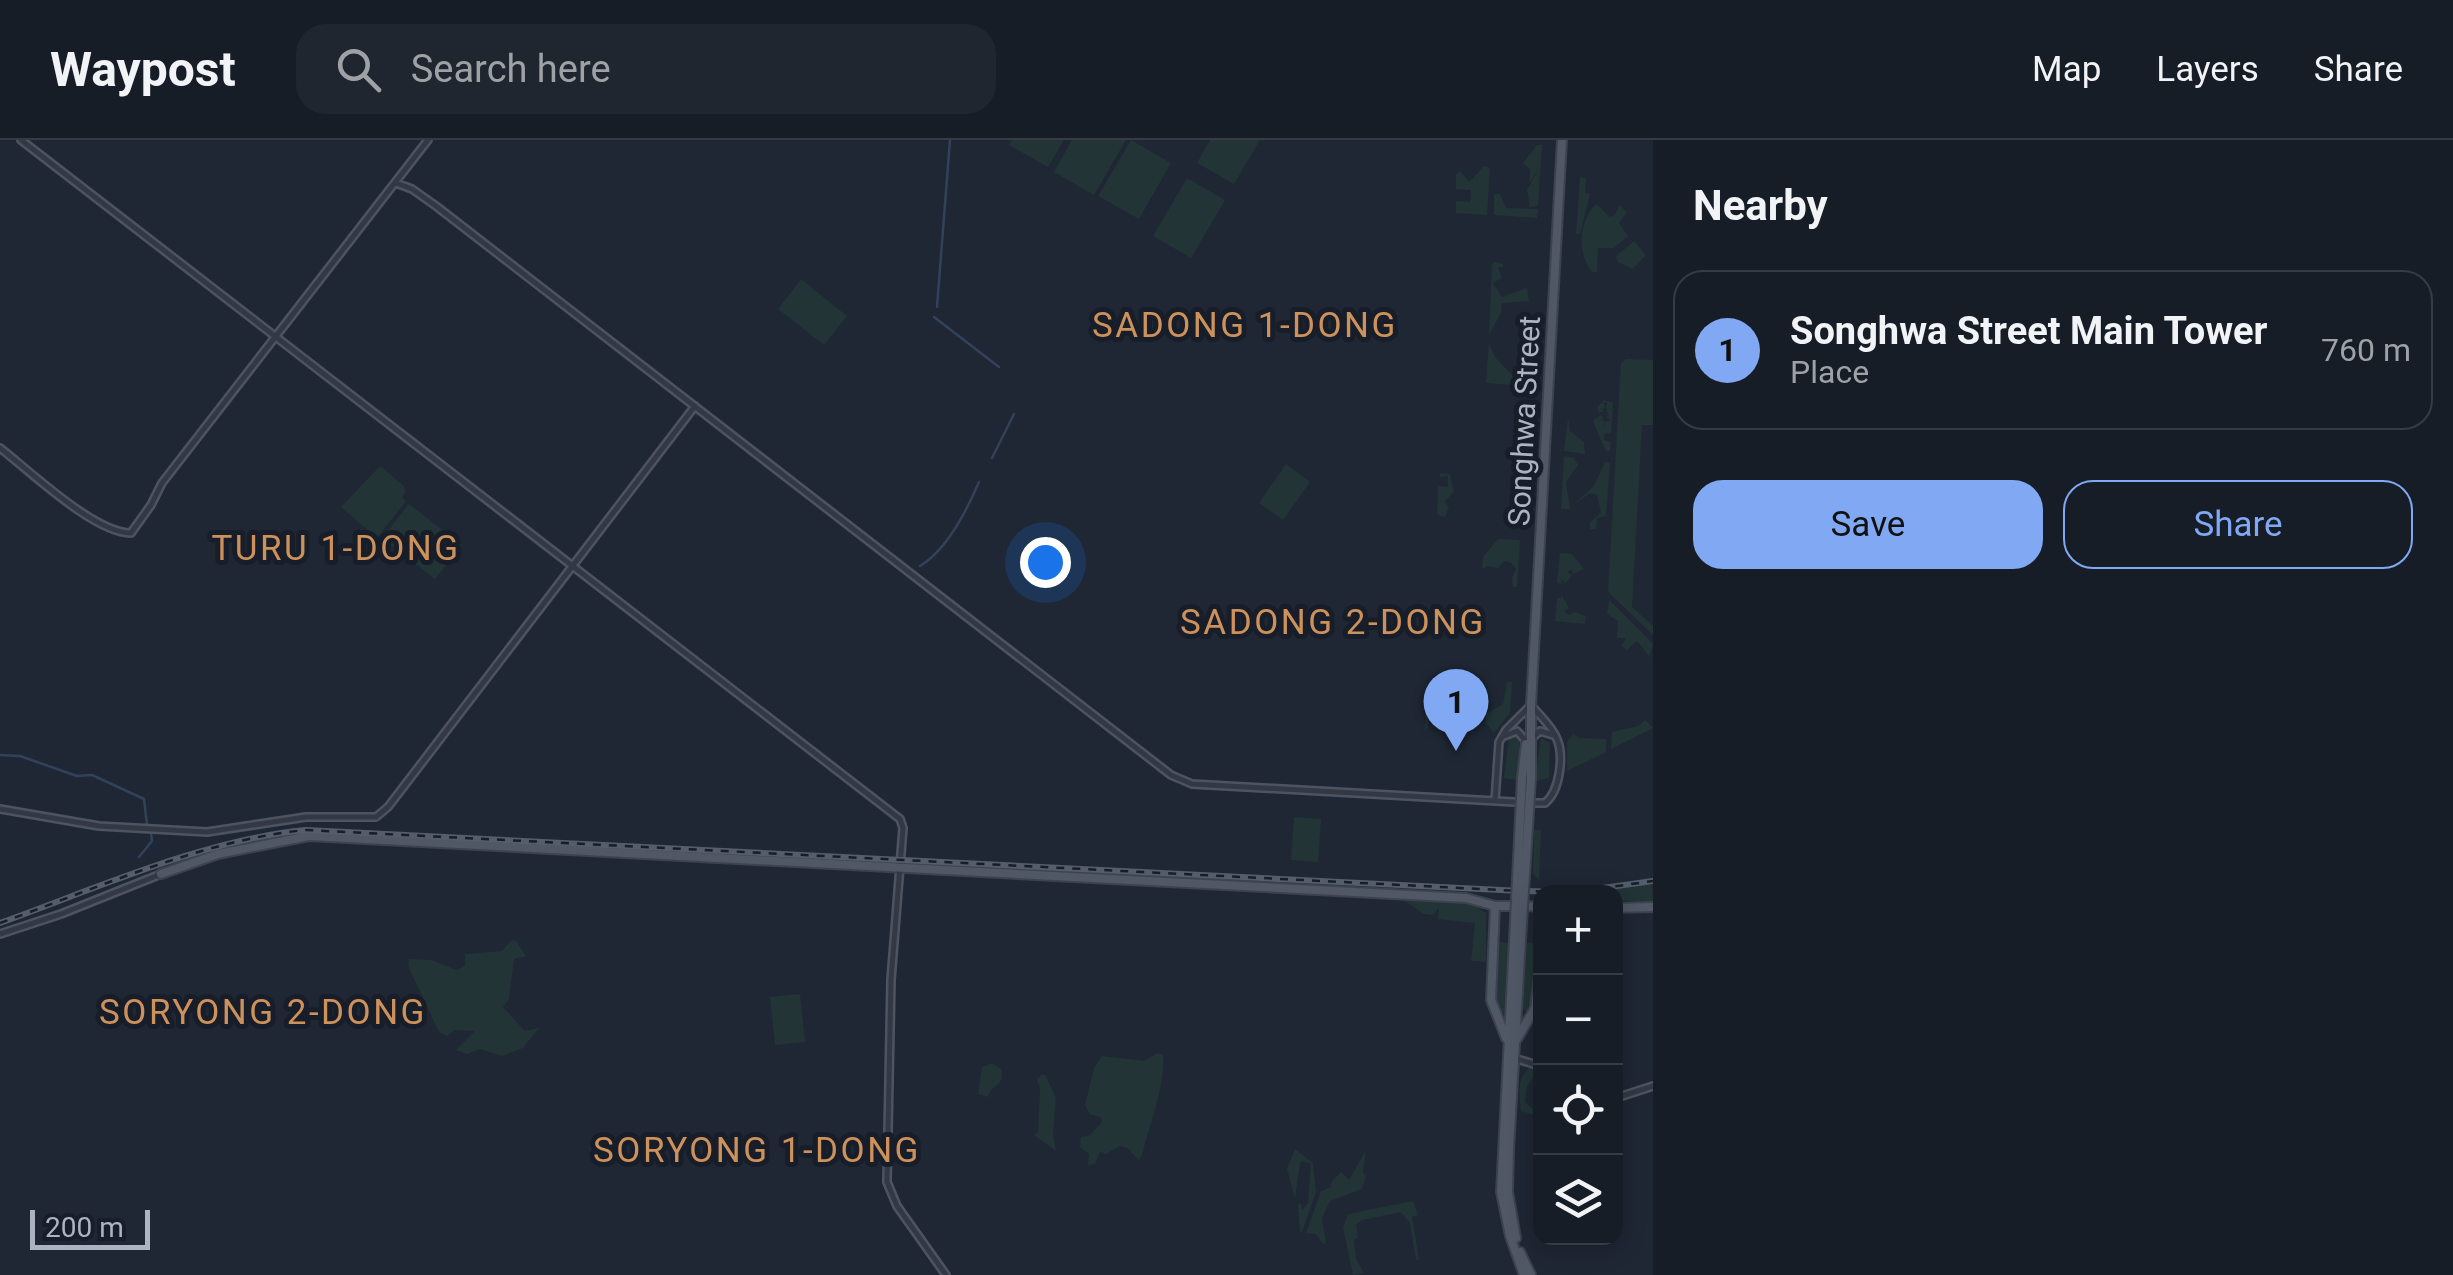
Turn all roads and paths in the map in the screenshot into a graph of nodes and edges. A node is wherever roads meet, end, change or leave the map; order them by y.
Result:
1 (21, 140) edge
2 (428, 140) edge
3 (1562, 140) edge
4 (396, 183) junction
5 (276, 336) junction
6 (695, 406) junction
7 (0, 448) edge
8 (570, 565) junction
9 (1530, 705) junction
10 (1556, 736) junction
11 (1529, 741) junction
12 (1498, 742) junction
13 (1495, 801) junction
14 (1514, 802) dead end
15 (1534, 803) dead end
16 (0, 809) edge
17 (900, 866) junction
18 (160, 874) joint
19 (1496, 906) junction
20 (1511, 906) dead end
21 (1528, 906) dead end
22 (1533, 906) edge
23 (1623, 908) edge
24 (1653, 908) edge
25 (0, 934) edge
26 (1540, 975) edge
27 (1512, 1016) junction
28 (1496, 1017) junction
29 (1530, 1018) junction
30 (1511, 1041) junction
31 (1510, 1058) junction
32 (1536, 1065) edge
33 (1653, 1086) edge
34 (1623, 1096) edge
35 (946, 1275) edge
36 (1528, 1275) edge

1 - 5 street
2 - 4 street
3 - 9 main road, Songhwa Street
4 - 5 street
4 - 6 street
5 - 7 street
5 - 8 street
6 - 8 street
6 - 13 street
8 - 16 street
8 - 17 street
9 - 10 street
9 - 11 main road, Songhwa Street
9 - 12 street
10 - 11 street
10 - 15 street
11 - 12 street
11 - 27 main road, Songhwa Street, bridge
12 - 13 street
13 - 14 street
17 - 18 main road
17 - 19 main road
17 - 35 street
18 - 25 street
19 - 20 main road
19 - 28 main road
21 - 22 main road
23 - 24 main road
26 - 29 main road
27 - 28 main road
27 - 29 main road
27 - 30 main road, Songhwa Street
28 - 30 main road
29 - 30 main road
30 - 31 main road, Songhwa Street
31 - 32 street
31 - 36 main road, Songhwa Street
33 - 34 street

